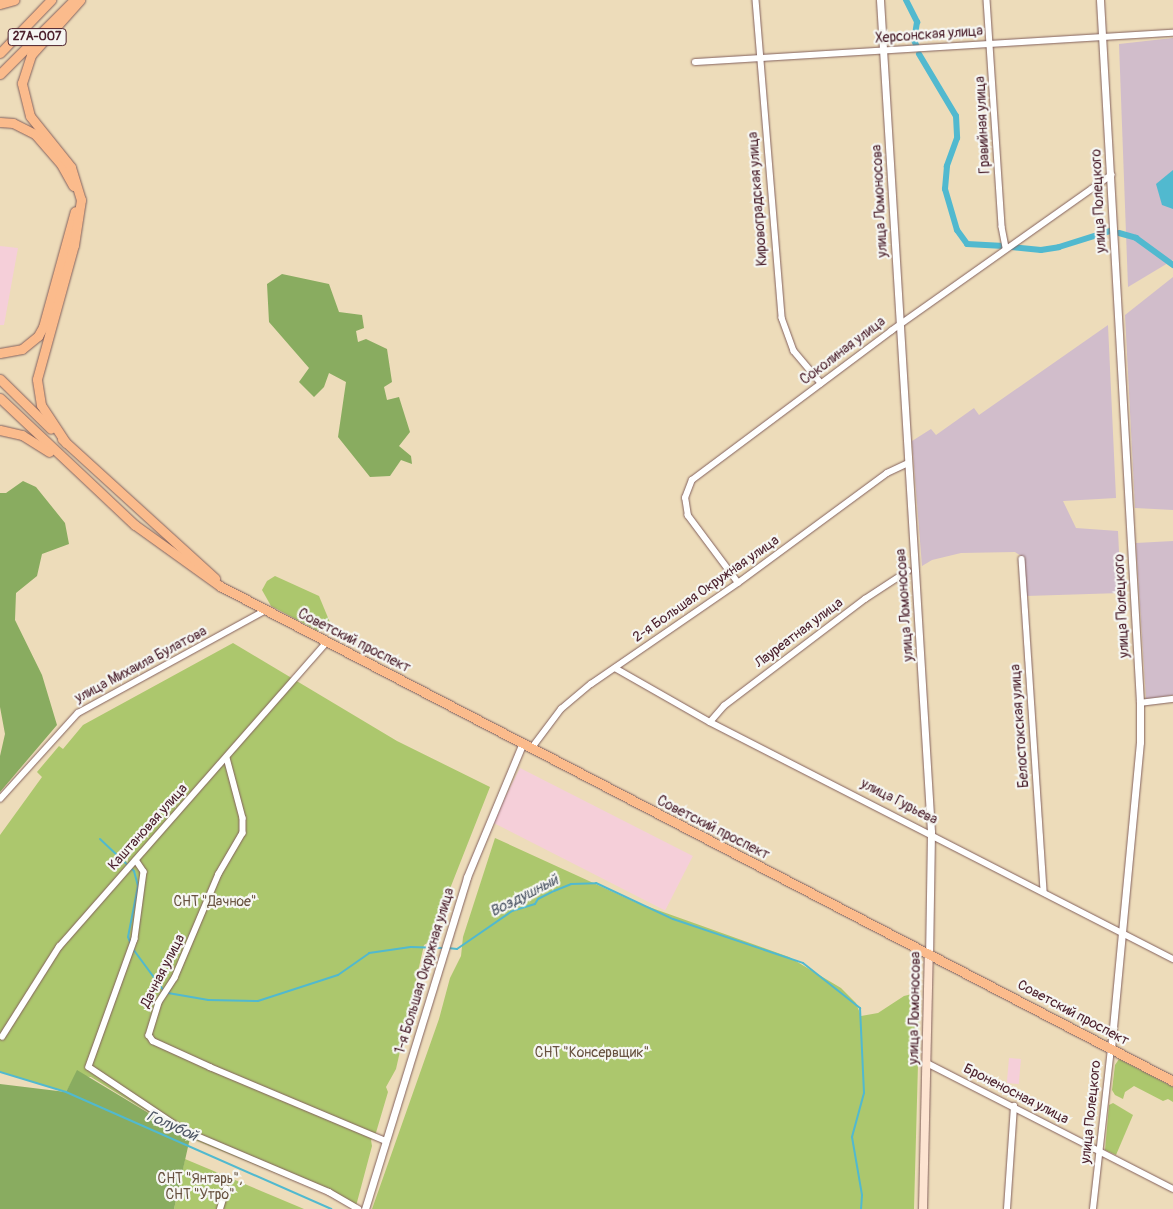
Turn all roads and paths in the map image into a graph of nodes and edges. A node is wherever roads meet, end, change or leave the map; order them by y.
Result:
1 (14, 0) edge
2 (51, 0) edge
3 (74, 0) edge
4 (80, 0) edge
5 (756, 0) edge
6 (880, 0) edge
7 (987, 0) edge
8 (1100, 0) edge
9 (0, 4) edge
10 (1173, 33) edge
11 (1102, 38) junction
12 (991, 43) junction
13 (883, 51) junction
14 (0, 53) edge
15 (759, 61) junction
16 (695, 62) dead end
17 (0, 74) edge
18 (0, 122) edge
19 (1111, 175) junction
20 (1006, 248) junction
21 (901, 324) junction
22 (0, 353) edge
23 (0, 379) edge
24 (822, 382) junction
25 (0, 398) edge
26 (0, 430) edge
27 (66, 443) junction
28 (908, 463) junction
29 (84, 480) junction
30 (1022, 560) dead end
31 (908, 571) dead end
32 (738, 583) junction
33 (241, 598) junction
34 (264, 610) junction
35 (326, 643) junction
36 (615, 668) junction
37 (1173, 699) edge
38 (1140, 703) junction
39 (710, 722) junction
40 (522, 745) junction
41 (531, 749) junction
42 (227, 758) junction
43 (0, 799) edge
44 (931, 832) junction
45 (136, 860) junction
46 (1044, 890) junction
47 (1121, 932) junction
48 (929, 953) junction
49 (1173, 959) edge
50 (2, 1036) dead end
51 (1111, 1048) junction
52 (927, 1063) junction
53 (1173, 1080) edge
54 (1014, 1106) junction
55 (386, 1141) junction
56 (1099, 1150) junction
57 (226, 1188) dead end
58 (1173, 1189) edge
59 (220, 1209) edge
60 (359, 1209) edge
61 (365, 1209) edge
62 (923, 1209) edge
63 (1007, 1209) edge
64 (1093, 1209) edge

1 - 9 main road
2 - 14 main road, 27А-007
3 - 17 main road, 27А-007
4 - 27 main road
5 - 15 street, Кировоградская улица
6 - 13 street, улица Ломоносова
7 - 12 street, Гравийная улица
8 - 11 street, улица Полецкого
10 - 11 street, Херсонская улица
11 - 12 street, Херсонская улица
11 - 19 street, улица Полецкого
12 - 13 street, Херсонская улица
12 - 20 street, Гравийная улица
13 - 15 street, Херсонская улица
13 - 21 street, улица Ломоносова
15 - 16 street, Херсонская улица
15 - 24 street, Кировоградская улица
18 - 22 main road
19 - 20 street, Соколиная улица
19 - 38 street, улица Полецкого
20 - 21 street, Соколиная улица
21 - 24 street, Соколиная улица
21 - 28 street, улица Ломоносова
23 - 27 main road, Советский проспект
24 - 32 street, Соколиная улица
25 - 29 main road, Советский проспект
26 - 29 main road
27 - 33 main road, Советский проспект
28 - 32 street, 2-я Большая Окружная улица
28 - 44 street, улица Ломоносова
29 - 33 main road, Советский проспект
30 - 46 street, Белостокская улица
31 - 39 street, Лауреатная улица
32 - 36 street, 2-я Большая Окружная улица
33 - 34 main road, Советский проспект
34 - 35 main road, Советский проспект
34 - 43 street, улица Михаила Булатова
35 - 40 main road, Советский проспект
35 - 42 street, Каштановая улица
36 - 39 street, улица Гурьева
36 - 41 street, 2-я Большая Окружная улица
37 - 38 street
38 - 47 street, улица Полецкого
39 - 44 street, улица Гурьева
40 - 41 main road, Советский проспект
40 - 55 street, 1-я Большая Окружная улица
41 - 48 main road, Советский проспект
42 - 45 street, Каштановая улица
42 - 55 street, Дачная улица
44 - 46 street, улица Гурьева
44 - 48 street, улица Ломоносова
45 - 50 street, Каштановая улица
45 - 60 street
46 - 47 street, улица Гурьева
47 - 49 street, улица Гурьева
47 - 51 street, улица Полецкого
48 - 51 main road, Советский проспект
48 - 52 main road, улица Ломоносова
51 - 53 main road, Советский проспект
51 - 56 street, улица Полецкого
52 - 54 street, Броненосная улица
52 - 62 main road, улица Ломоносова
54 - 56 street, Броненосная улица
54 - 63 street
55 - 61 street, 1-я Большая Окружная улица
56 - 58 street, Броненосная улица
56 - 64 street, улица Полецкого
57 - 59 street

